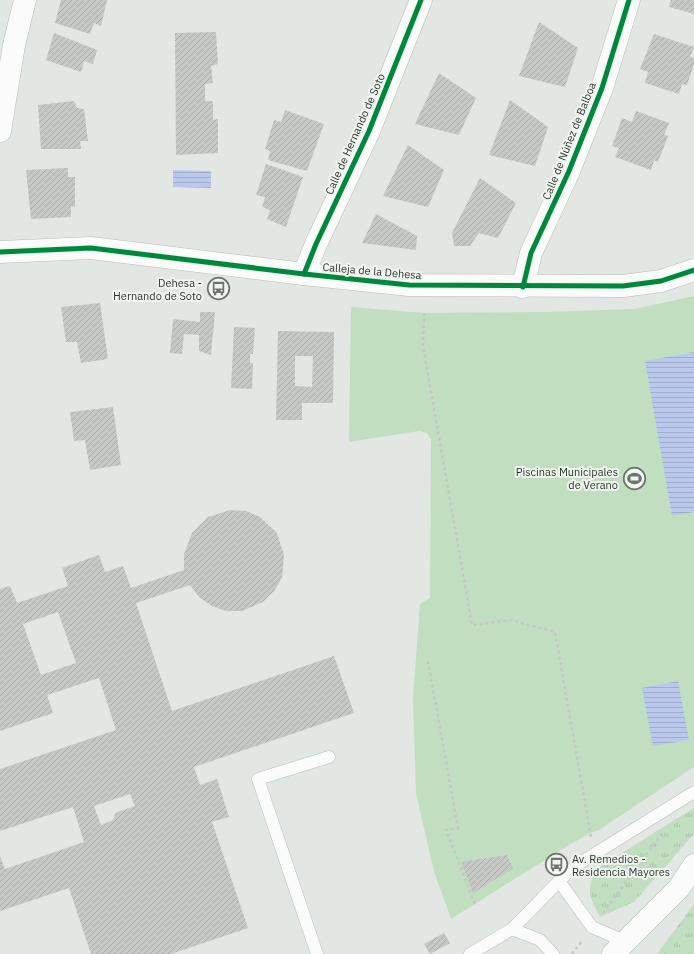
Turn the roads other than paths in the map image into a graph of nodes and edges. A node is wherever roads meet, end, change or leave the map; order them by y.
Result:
1 (25, 0) edge
2 (421, 0) edge
3 (629, 0) edge
4 (0, 131) edge
5 (0, 252) edge
6 (694, 270) edge
7 (304, 274) junction
8 (523, 287) junction
9 (328, 757) dead end
10 (694, 792) edge
11 (694, 865) edge
12 (686, 881) edge
13 (559, 882) junction
14 (512, 929) junction
15 (619, 948) edge
16 (317, 954) edge
17 (470, 954) edge
18 (553, 954) edge

1 - 4 street
2 - 7 street, Calle de Hernando de Soto
3 - 8 street, Calle de Núñez de Balboa
5 - 7 street, Calleja de la Dehesa
6 - 8 street, Calleja de la Dehesa
7 - 8 street, Calleja de la Dehesa
9 - 16 lane
10 - 13 lane
11 - 12 street
12 - 15 street
13 - 14 lane
13 - 15 lane
14 - 17 lane
14 - 18 lane

